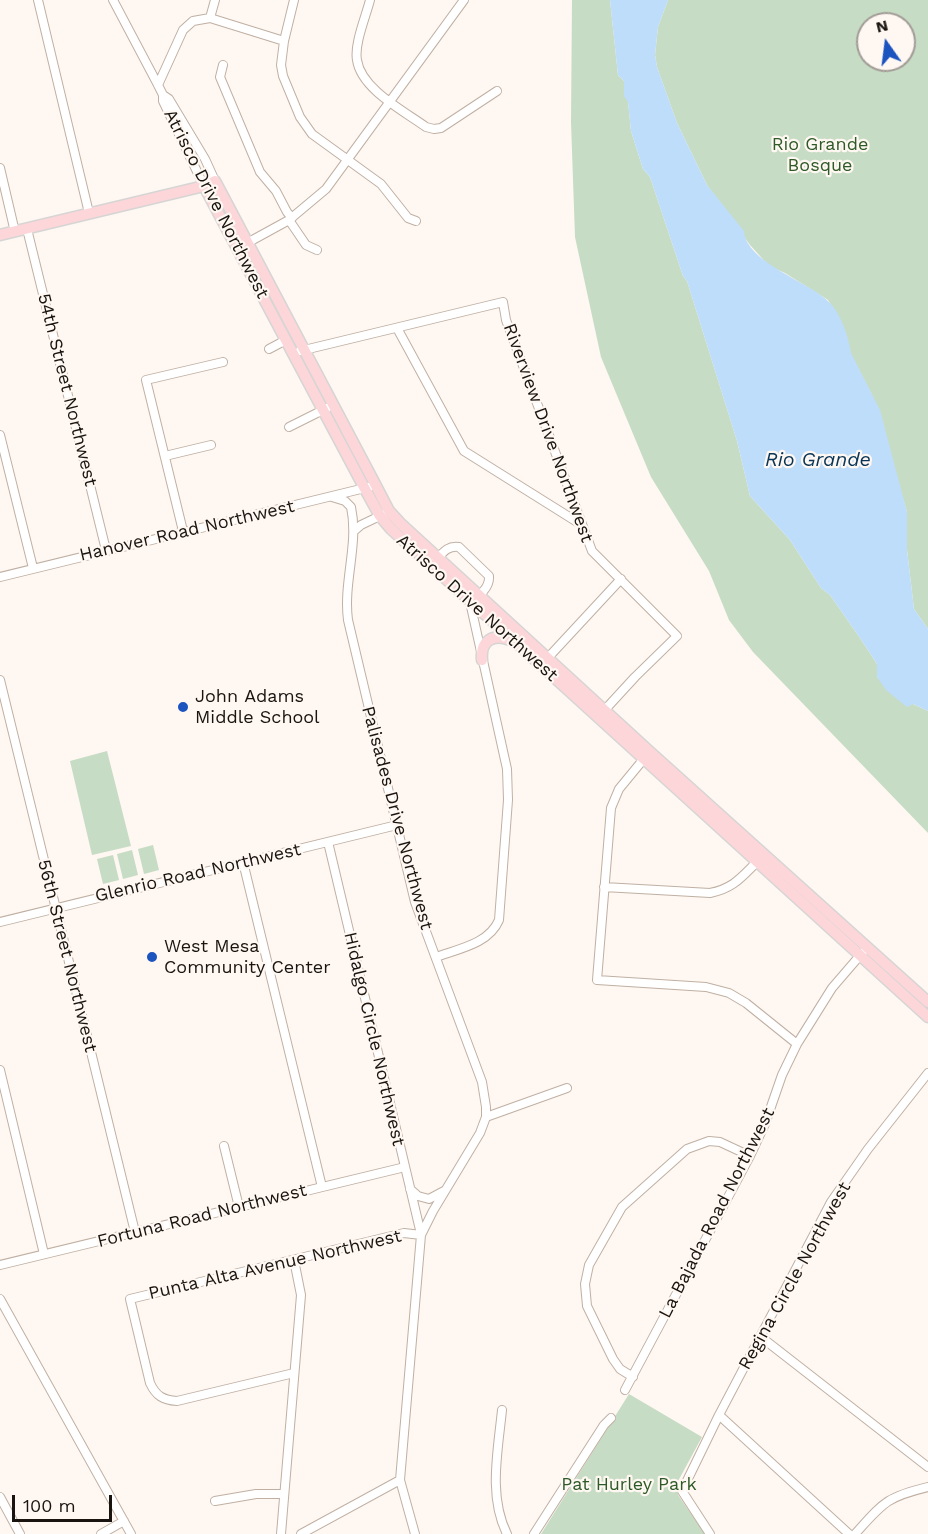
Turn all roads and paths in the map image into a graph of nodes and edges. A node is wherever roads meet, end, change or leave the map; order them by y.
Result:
1 (38, 0) edge
2 (113, 0) edge
3 (215, 0) edge
4 (294, 0) edge
5 (370, 0) edge
6 (464, 0) edge
7 (210, 18) junction
8 (284, 41) junction
9 (223, 64) dead end
10 (158, 85) junction
11 (497, 91) dead end
12 (163, 94) junction
13 (390, 100) junction
14 (346, 160) junction
15 (0, 168) edge
16 (215, 182) junction
17 (204, 186) junction
18 (89, 213) junction
19 (291, 219) junction
20 (416, 221) dead end
21 (21, 230) junction
22 (0, 235) edge
23 (243, 246) junction
24 (317, 249) dead end
25 (398, 328) junction
26 (286, 340) junction
27 (269, 349) dead end
28 (299, 351) junction
29 (223, 362) dead end
30 (328, 408) junction
31 (290, 428) dead end
32 (0, 435) edge
33 (211, 445) dead end
34 (165, 456) junction
35 (370, 487) junction
36 (332, 497) junction
37 (385, 513) junction
38 (582, 525) junction
39 (183, 531) junction
40 (354, 531) junction
41 (106, 550) junction
42 (434, 563) junction
43 (33, 568) junction
44 (0, 578) edge
45 (621, 579) junction
46 (474, 599) junction
47 (512, 641) junction
48 (482, 660) junction
49 (544, 662) junction
50 (0, 680) edge
51 (601, 714) junction
52 (646, 756) junction
53 (397, 825) junction
54 (328, 842) junction
55 (761, 858) junction
56 (243, 862) junction
57 (604, 887) junction
58 (56, 908) junction
59 (0, 922) edge
60 (864, 951) junction
61 (436, 957) junction
62 (928, 1002) edge
63 (928, 1017) edge
64 (796, 1044) junction
65 (0, 1070) edge
66 (928, 1073) edge
67 (567, 1088) dead end
68 (486, 1117) junction
69 (224, 1146) dead end
70 (750, 1156) junction
71 (405, 1167) junction
72 (322, 1187) junction
73 (410, 1189) junction
74 (447, 1190) junction
75 (239, 1207) junction
76 (135, 1232) junction
77 (421, 1235) junction
78 (44, 1254) junction
79 (294, 1260) junction
80 (0, 1265) edge
81 (0, 1299) edge
82 (761, 1337) junction
83 (294, 1372) junction
84 (633, 1377) junction
85 (625, 1390) dead end
86 (502, 1410) dead end
87 (719, 1415) junction
88 (611, 1418) dead end
89 (928, 1467) edge
90 (400, 1480) junction
91 (928, 1487) edge
92 (284, 1494) junction
93 (0, 1497) edge
94 (215, 1501) dead end
95 (124, 1521) junction
96 (20, 1534) edge
97 (101, 1534) edge
98 (131, 1534) edge
99 (281, 1534) edge
100 (301, 1534) edge
101 (415, 1534) edge
102 (507, 1534) edge
103 (534, 1534) edge
104 (710, 1534) edge
105 (849, 1534) edge
106 (855, 1534) edge

1 - 18 street
2 - 10 street, Atrisco Drive Northwest
3 - 7 street
4 - 8 street
5 - 13 street
6 - 13 street
7 - 8 street
7 - 10 street
8 - 14 street
9 - 19 street
10 - 12 street, Atrisco Drive Northwest
11 - 13 street
12 - 16 street, Atrisco Drive Northwest
12 - 17 street, Atrisco Drive Northwest
13 - 14 street
14 - 19 street
14 - 20 street
15 - 21 street, 54th Street Northwest
16 - 17 main road
16 - 23 main road, Atrisco Drive Northwest
17 - 18 main road
17 - 23 main road, Atrisco Drive Northwest
18 - 21 main road
19 - 23 street
19 - 24 street
21 - 22 main road
21 - 41 street, 54th Street Northwest
23 - 26 main road, Atrisco Drive Northwest
23 - 28 main road, Atrisco Drive Northwest
25 - 28 street
25 - 38 street
25 - 38 street, Riverview Drive Northwest
26 - 27 street
26 - 28 main road, Atrisco Drive Northwest
28 - 30 main road, Atrisco Drive Northwest
29 - 34 street
30 - 31 street
30 - 35 main road, Atrisco Drive Northwest
32 - 43 street
33 - 34 street
34 - 39 street
35 - 36 street, Hanover Road Northwest
35 - 37 main road, Atrisco Drive Northwest
36 - 39 street, Hanover Road Northwest
36 - 40 street
37 - 40 street
37 - 42 main road, Atrisco Drive Northwest
38 - 45 street, Riverview Drive Northwest
39 - 41 street, Hanover Road Northwest
40 - 53 street, Palisades Drive Northwest
41 - 43 street, Hanover Road Northwest
42 - 46 main road, Atrisco Drive Northwest
42 - 46 street
43 - 44 street, Hanover Road Northwest
45 - 49 street
45 - 51 street, Riverview Drive Northwest
46 - 47 main road, Atrisco Drive Northwest
46 - 48 street
46 - 49 main road, Atrisco Drive Northwest
47 - 48 main road
47 - 49 main road, Atrisco Drive Northwest
48 - 61 street
49 - 51 main road, Atrisco Drive Northwest
50 - 58 street, 56th Street Northwest
51 - 52 main road, Atrisco Drive Northwest
52 - 55 main road, Atrisco Drive Northwest
52 - 57 street
53 - 54 street, Glenrio Road Northwest
53 - 61 street, Palisades Drive Northwest
54 - 56 street, Glenrio Road Northwest
54 - 71 street, Hidalgo Circle Northwest
55 - 57 street
55 - 60 main road, Atrisco Drive Northwest
56 - 58 street, Glenrio Road Northwest
56 - 72 street
57 - 64 street
58 - 59 street, Glenrio Road Northwest
58 - 76 street, 56th Street Northwest
60 - 62 main road, Atrisco Drive Northwest
60 - 63 main road, Atrisco Drive Northwest
60 - 64 street, La Bajada Road Northwest
61 - 68 street, Palisades Drive Northwest
64 - 70 street, La Bajada Road Northwest
65 - 78 street
66 - 82 street, Regina Circle Northwest
67 - 68 street
68 - 74 street, Palisades Drive Northwest
69 - 75 street
70 - 84 street, La Bajada Road Northwest
70 - 84 street
71 - 72 street, Fortuna Road Northwest
71 - 73 street, Hidalgo Circle Northwest
72 - 75 street, Fortuna Road Northwest
73 - 74 street
73 - 77 street, Hidalgo Circle Northwest
74 - 77 street, Palisades Drive Northwest
75 - 76 street, Fortuna Road Northwest
76 - 78 street, Fortuna Road Northwest
77 - 79 street, Punta Alta Avenue Northwest
77 - 90 street, Palisades Drive Northwest
78 - 80 street, Fortuna Road Northwest
79 - 83 street
79 - 83 street, Punta Alta Avenue Northwest
81 - 95 street
82 - 87 street, Regina Circle Northwest
82 - 89 street
83 - 92 street
84 - 85 street, La Bajada Road Northwest
86 - 102 street
87 - 104 street, Regina Circle Northwest
87 - 105 street
88 - 103 street
90 - 100 street
90 - 101 street
91 - 106 street
92 - 94 street
92 - 99 street
93 - 96 street
95 - 97 street
95 - 98 street

